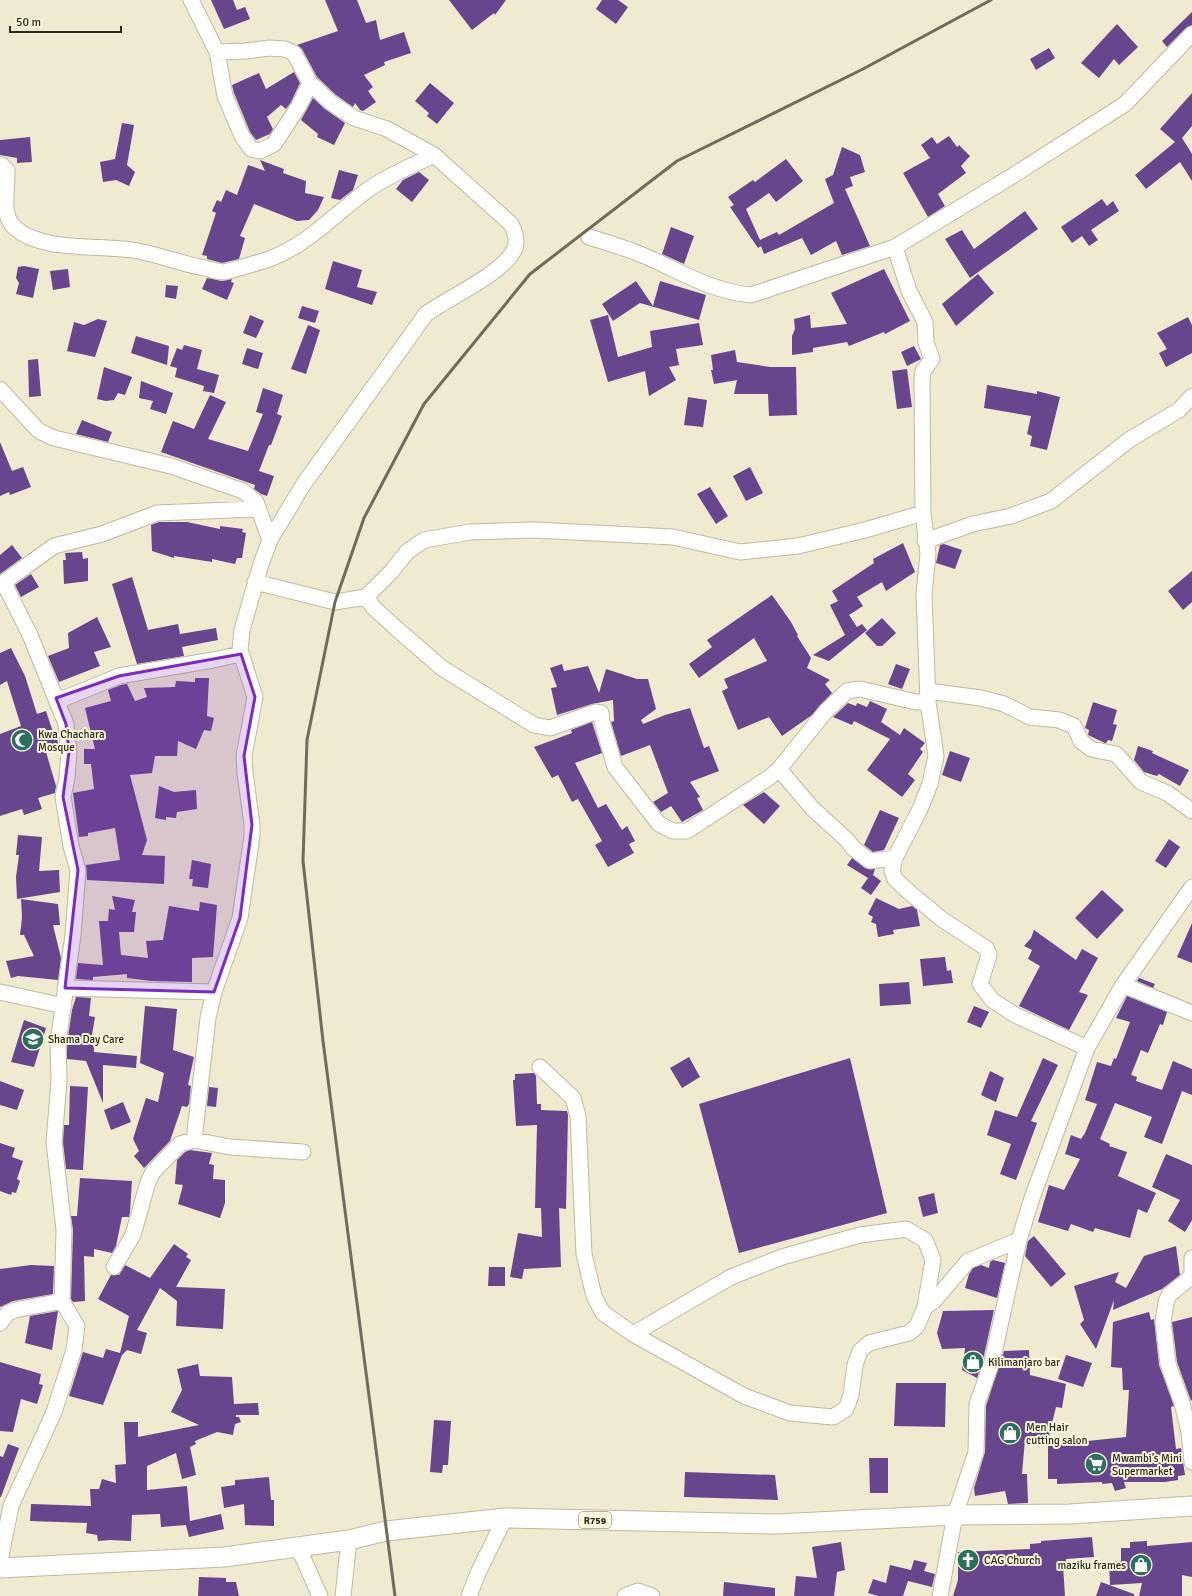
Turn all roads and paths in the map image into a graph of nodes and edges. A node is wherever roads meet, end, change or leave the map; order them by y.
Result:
1 (191, 0) edge
2 (1192, 34) edge
3 (217, 52) junction
4 (310, 83) junction
5 (434, 155) junction
6 (0, 164) edge
7 (589, 237) dead end
8 (895, 247) junction
9 (0, 389) edge
10 (1192, 396) edge
11 (258, 509) junction
12 (923, 513) junction
13 (270, 540) junction
14 (925, 541) junction
15 (255, 582) junction
16 (2, 584) edge
17 (366, 597) junction
18 (241, 654) junction
19 (928, 697) junction
20 (56, 698) junction
21 (779, 769) junction
22 (1192, 811) edge
23 (895, 858) junction
24 (1192, 887) edge
25 (1123, 986) junction
26 (65, 988) junction
27 (0, 992) edge
28 (214, 992) junction
29 (64, 1006) junction
30 (1192, 1014) edge
31 (1087, 1048) junction
32 (540, 1067) dead end
33 (194, 1140) junction
34 (303, 1152) dead end
35 (1019, 1240) junction
36 (1192, 1258) edge
37 (114, 1267) dead end
38 (1192, 1272) edge
39 (1192, 1276) edge
40 (62, 1301) junction
41 (925, 1307) junction
42 (0, 1323) edge
43 (633, 1334) junction
44 (1192, 1462) edge
45 (1192, 1506) edge
46 (955, 1515) junction
47 (504, 1518) junction
48 (349, 1540) junction
49 (298, 1547) junction
50 (0, 1561) edge
51 (0, 1568) edge
52 (320, 1596) edge
53 (343, 1596) edge
54 (469, 1596) edge
55 (625, 1596) edge
56 (652, 1596) edge
57 (940, 1596) edge

1 - 3 street
2 - 8 street
3 - 4 street
3 - 4 street
4 - 5 street
5 - 6 street
5 - 13 street
7 - 8 street
8 - 12 street
9 - 11 street
10 - 14 street
11 - 13 street
11 - 16 street
12 - 14 street
12 - 17 street
13 - 15 street
14 - 19 street
15 - 17 street
15 - 18 street
16 - 20 street
17 - 21 street
18 - 20 street
18 - 28 street
19 - 21 street
19 - 22 street
19 - 23 street
20 - 26 street
21 - 23 street
23 - 31 street
24 - 25 street
25 - 30 street
25 - 31 street
26 - 28 street
26 - 29 street
27 - 29 street
28 - 33 street
29 - 40 street
31 - 35 street
32 - 43 street
33 - 34 street
33 - 37 street
35 - 41 street
35 - 46 street
36 - 38 street
39 - 44 street
40 - 42 street
40 - 50 street
41 - 43 street
41 - 43 street
45 - 46 main road, R759
46 - 47 main road, R759
46 - 57 street
47 - 48 main road, R759
47 - 54 street
48 - 49 main road, R759
48 - 53 street
49 - 51 main road, R759
49 - 52 street
55 - 56 street

